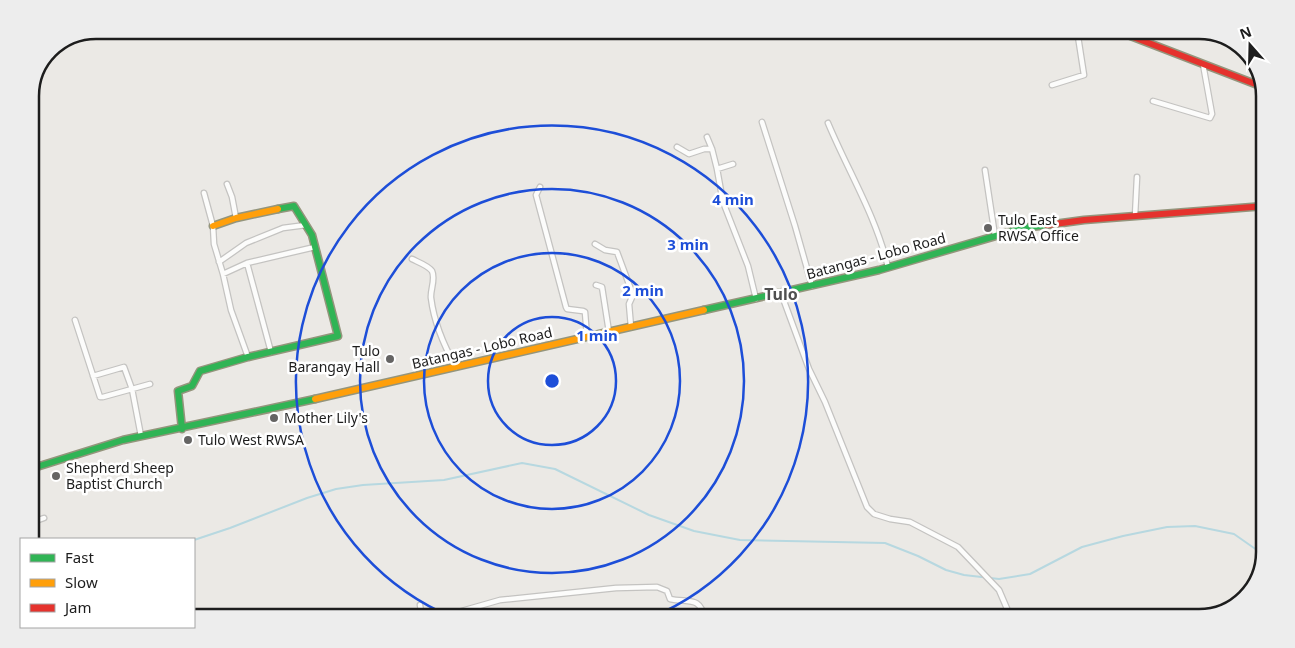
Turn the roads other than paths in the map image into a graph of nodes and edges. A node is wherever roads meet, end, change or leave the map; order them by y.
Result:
1 (1078, 39) edge
2 (1138, 39) edge
3 (1203, 64) junction
4 (1255, 84) edge
5 (1052, 85) dead end
6 (1153, 101) dead end
7 (762, 122) dead end
8 (828, 123) dead end
9 (706, 137) dead end
10 (678, 147) dead end
11 (712, 149) junction
12 (733, 164) dead end
13 (717, 169) junction
14 (985, 170) dead end
15 (1137, 177) dead end
16 (226, 184) dead end
17 (540, 187) dead end
18 (204, 193) dead end
19 (1256, 207) edge
20 (1134, 216) junction
21 (236, 218) junction
22 (306, 225) junction
23 (213, 226) junction
24 (996, 236) junction
25 (595, 244) dead end
26 (315, 246) junction
27 (412, 259) dead end
28 (219, 262) junction
29 (247, 264) junction
30 (888, 267) junction
31 (223, 274) junction
32 (596, 285) dead end
33 (812, 286) junction
34 (781, 293) junction
35 (756, 299) junction
36 (75, 320) dead end
37 (631, 327) junction
38 (609, 332) junction
39 (587, 337) junction
40 (271, 352) junction
41 (248, 358) junction
42 (456, 367) junction
43 (93, 376) junction
44 (150, 384) dead end
45 (132, 389) junction
46 (182, 429) junction
47 (141, 436) junction
48 (39, 466) edge
49 (44, 518) dead end
50 (39, 520) edge
51 (420, 605) dead end
52 (420, 609) edge
53 (468, 609) edge
54 (702, 609) edge
55 (1007, 609) edge

1 - 5 street
2 - 3 main road
3 - 4 main road
3 - 6 street
7 - 33 street
8 - 30 street
9 - 11 street
10 - 11 street
11 - 13 street
12 - 13 street
13 - 35 street
14 - 24 street
15 - 20 street
16 - 21 street
17 - 39 street
18 - 23 street
19 - 20 main road, Batangas - Lobo Road
20 - 24 main road, Batangas - Lobo Road
21 - 22 main road
21 - 23 main road
22 - 26 main road
22 - 28 street
23 - 28 street
24 - 30 main road, Batangas - Lobo Road
25 - 37 street
26 - 29 street
26 - 40 main road
27 - 42 street
28 - 31 street
29 - 31 street
29 - 40 street
30 - 33 main road, Batangas - Lobo Road
31 - 41 street
32 - 38 street
33 - 34 main road, Batangas - Lobo Road
34 - 35 main road, Batangas - Lobo Road
34 - 55 street
35 - 37 main road, Batangas - Lobo Road
36 - 43 street
37 - 38 main road, Batangas - Lobo Road
38 - 39 main road, Batangas - Lobo Road
39 - 42 main road, Batangas - Lobo Road
40 - 41 main road
41 - 46 main road
42 - 46 main road, Batangas - Lobo Road
43 - 45 street
43 - 45 street
44 - 45 street
45 - 47 street
46 - 47 main road, Batangas - Lobo Road
47 - 48 main road, Batangas - Lobo Road
49 - 50 street
51 - 52 street
53 - 54 street

